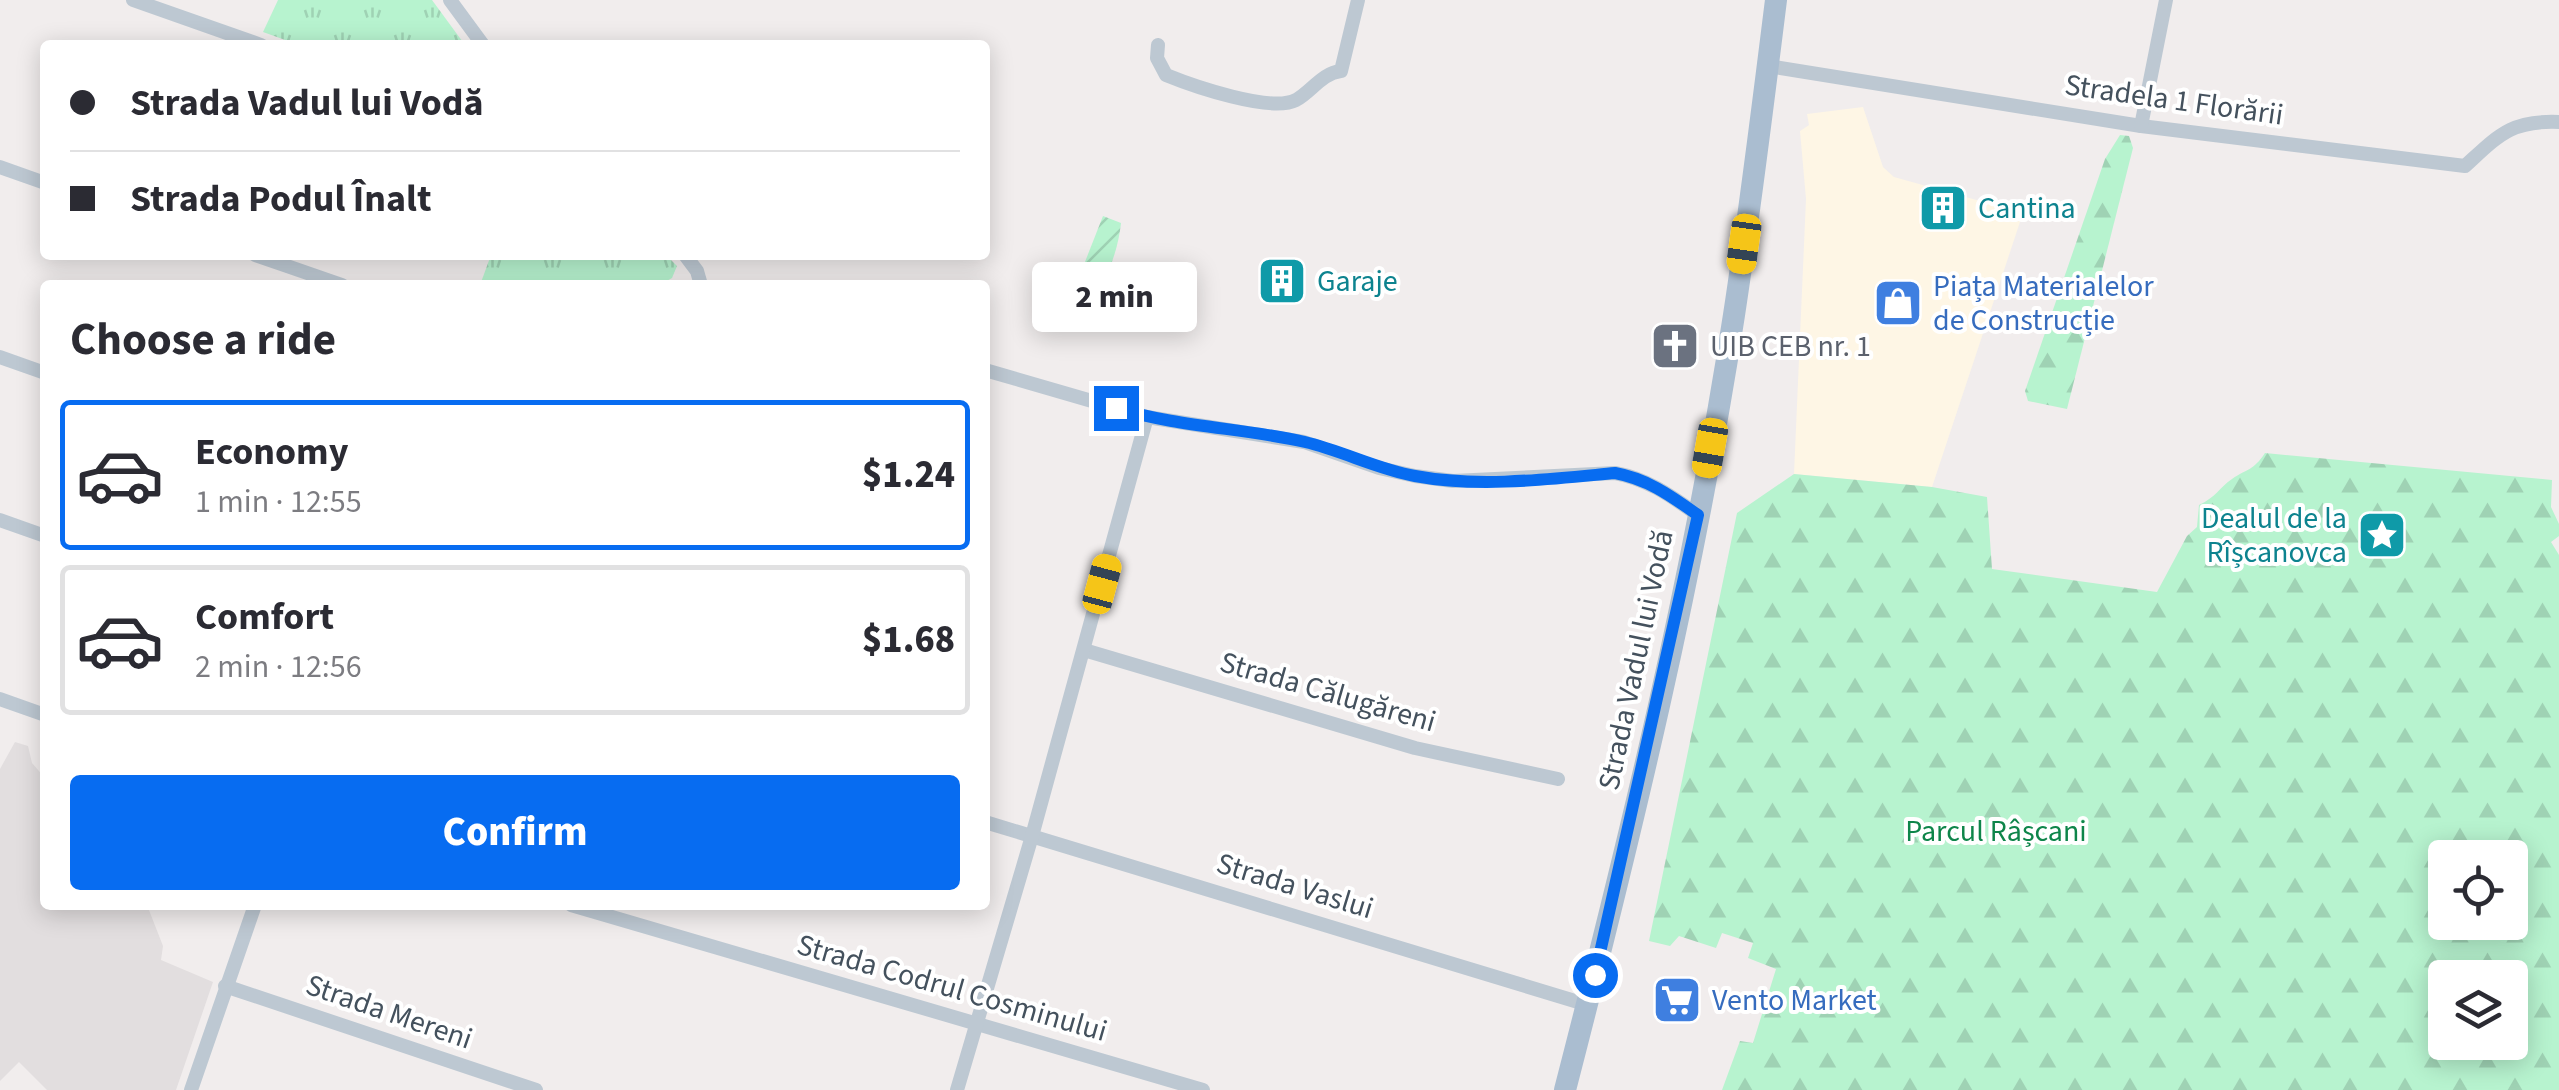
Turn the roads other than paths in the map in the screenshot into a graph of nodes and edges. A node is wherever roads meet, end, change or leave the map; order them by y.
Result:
1 (133, 0) edge
2 (450, 0) edge
3 (1358, 0) edge
4 (1776, 0) edge
5 (2166, 0) edge
6 (247, 40) edge
7 (478, 40) edge
8 (1158, 46) dead end
9 (1768, 66) junction
10 (2559, 122) edge
11 (2141, 126) junction
12 (0, 167) edge
13 (40, 181) edge
14 (269, 260) edge
15 (327, 280) edge
16 (0, 357) edge
17 (40, 370) edge
18 (990, 371) edge
19 (1147, 417) junction
20 (1698, 515) junction
21 (0, 520) edge
22 (40, 534) edge
23 (1084, 650) junction
24 (0, 700) edge
25 (40, 713) edge
26 (1558, 779) dead end
27 (990, 823) edge
28 (1032, 836) junction
29 (253, 910) edge
30 (587, 910) edge
31 (225, 986) junction
32 (1588, 1005) junction
33 (976, 1023) junction
34 (190, 1090) edge
35 (536, 1090) edge
36 (956, 1090) edge
37 (1203, 1090) edge
38 (1565, 1090) edge

1 - 6 street
2 - 7 street
3 - 8 street
4 - 9 main road, Strada Vadul lui Vodă
5 - 11 street
9 - 11 street, Stradela 1 Florării
9 - 20 main road, Strada Vadul lui Vodă
10 - 11 street, Stradela 1 Florării
12 - 13 street
14 - 15 street
16 - 17 street
18 - 19 street
19 - 20 street
19 - 23 street
20 - 32 main road, Strada Vadul lui Vodă
21 - 22 street
23 - 26 street, Strada Călugăreni
23 - 28 street
24 - 25 street
27 - 28 street, Strada Vaslui
28 - 32 street, Strada Vaslui
28 - 33 street
29 - 31 street
30 - 33 street, Strada Codrul Cosminului
31 - 34 street
31 - 35 street, Strada Mereni
32 - 38 main road, Strada Vadul lui Vodă
33 - 36 street
33 - 37 street, Strada Codrul Cosminului

